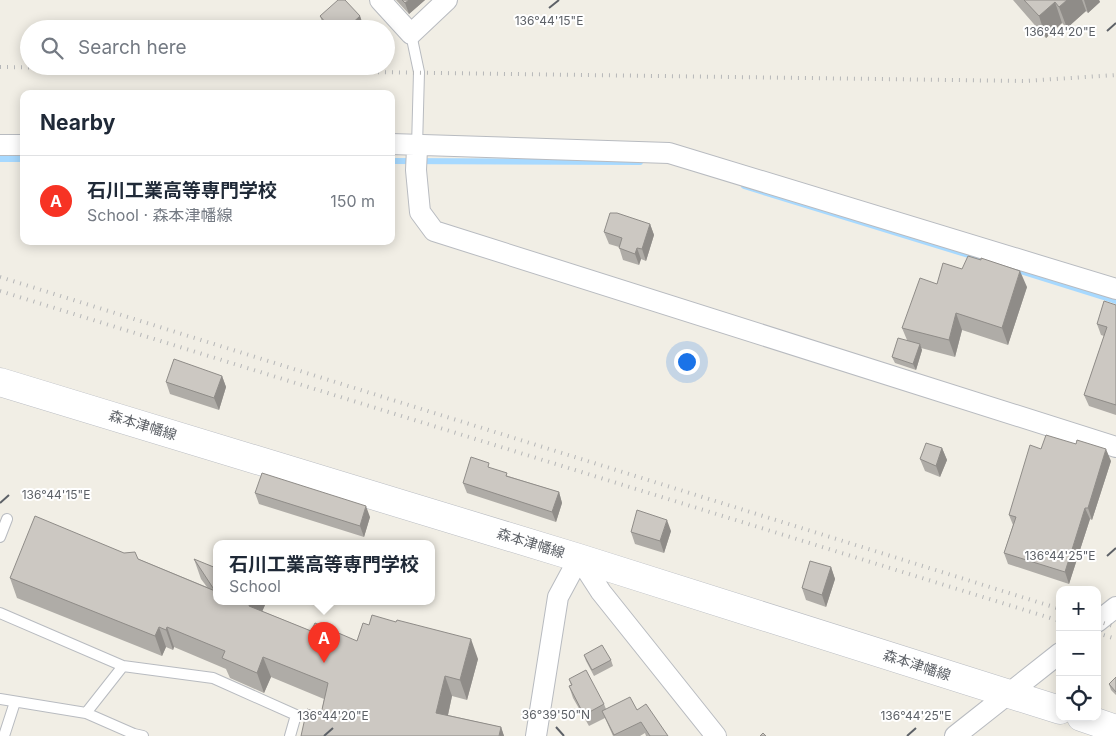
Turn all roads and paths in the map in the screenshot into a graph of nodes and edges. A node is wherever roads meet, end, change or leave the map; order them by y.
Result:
1 (380, 0) edge
2 (447, 0) edge
3 (411, 34) junction
4 (395, 144) edge
5 (0, 145) edge
6 (20, 145) edge
7 (417, 147) junction
8 (1116, 290) edge
9 (0, 382) edge
10 (1116, 447) edge
11 (7, 519) dead end
12 (0, 536) edge
13 (579, 558) junction
14 (1116, 607) edge
15 (0, 613) edge
16 (1101, 619) edge
17 (1056, 656) edge
18 (123, 666) junction
19 (1008, 694) junction
20 (0, 699) edge
21 (15, 702) junction
22 (1056, 709) edge
23 (86, 713) junction
24 (1094, 721) edge
25 (114, 725) junction
26 (1116, 728) edge
27 (4, 736) edge
28 (112, 736) edge
29 (143, 736) edge
30 (290, 736) edge
31 (536, 736) edge
32 (716, 736) edge
33 (955, 736) edge

1 - 3 street
2 - 3 street
3 - 7 lane
4 - 7 street
5 - 6 street
7 - 8 street
7 - 10 street
9 - 13 main road, 森本津幡線
11 - 12 lane
13 - 19 main road, 森本津幡線
13 - 31 street
13 - 32 street
14 - 16 street
15 - 18 lane
17 - 19 street
18 - 23 lane
18 - 30 lane
19 - 22 main road, 森本津幡線
19 - 33 street
20 - 21 lane
21 - 23 lane
21 - 27 lane
23 - 25 lane
24 - 26 main road
25 - 28 lane
25 - 29 lane

